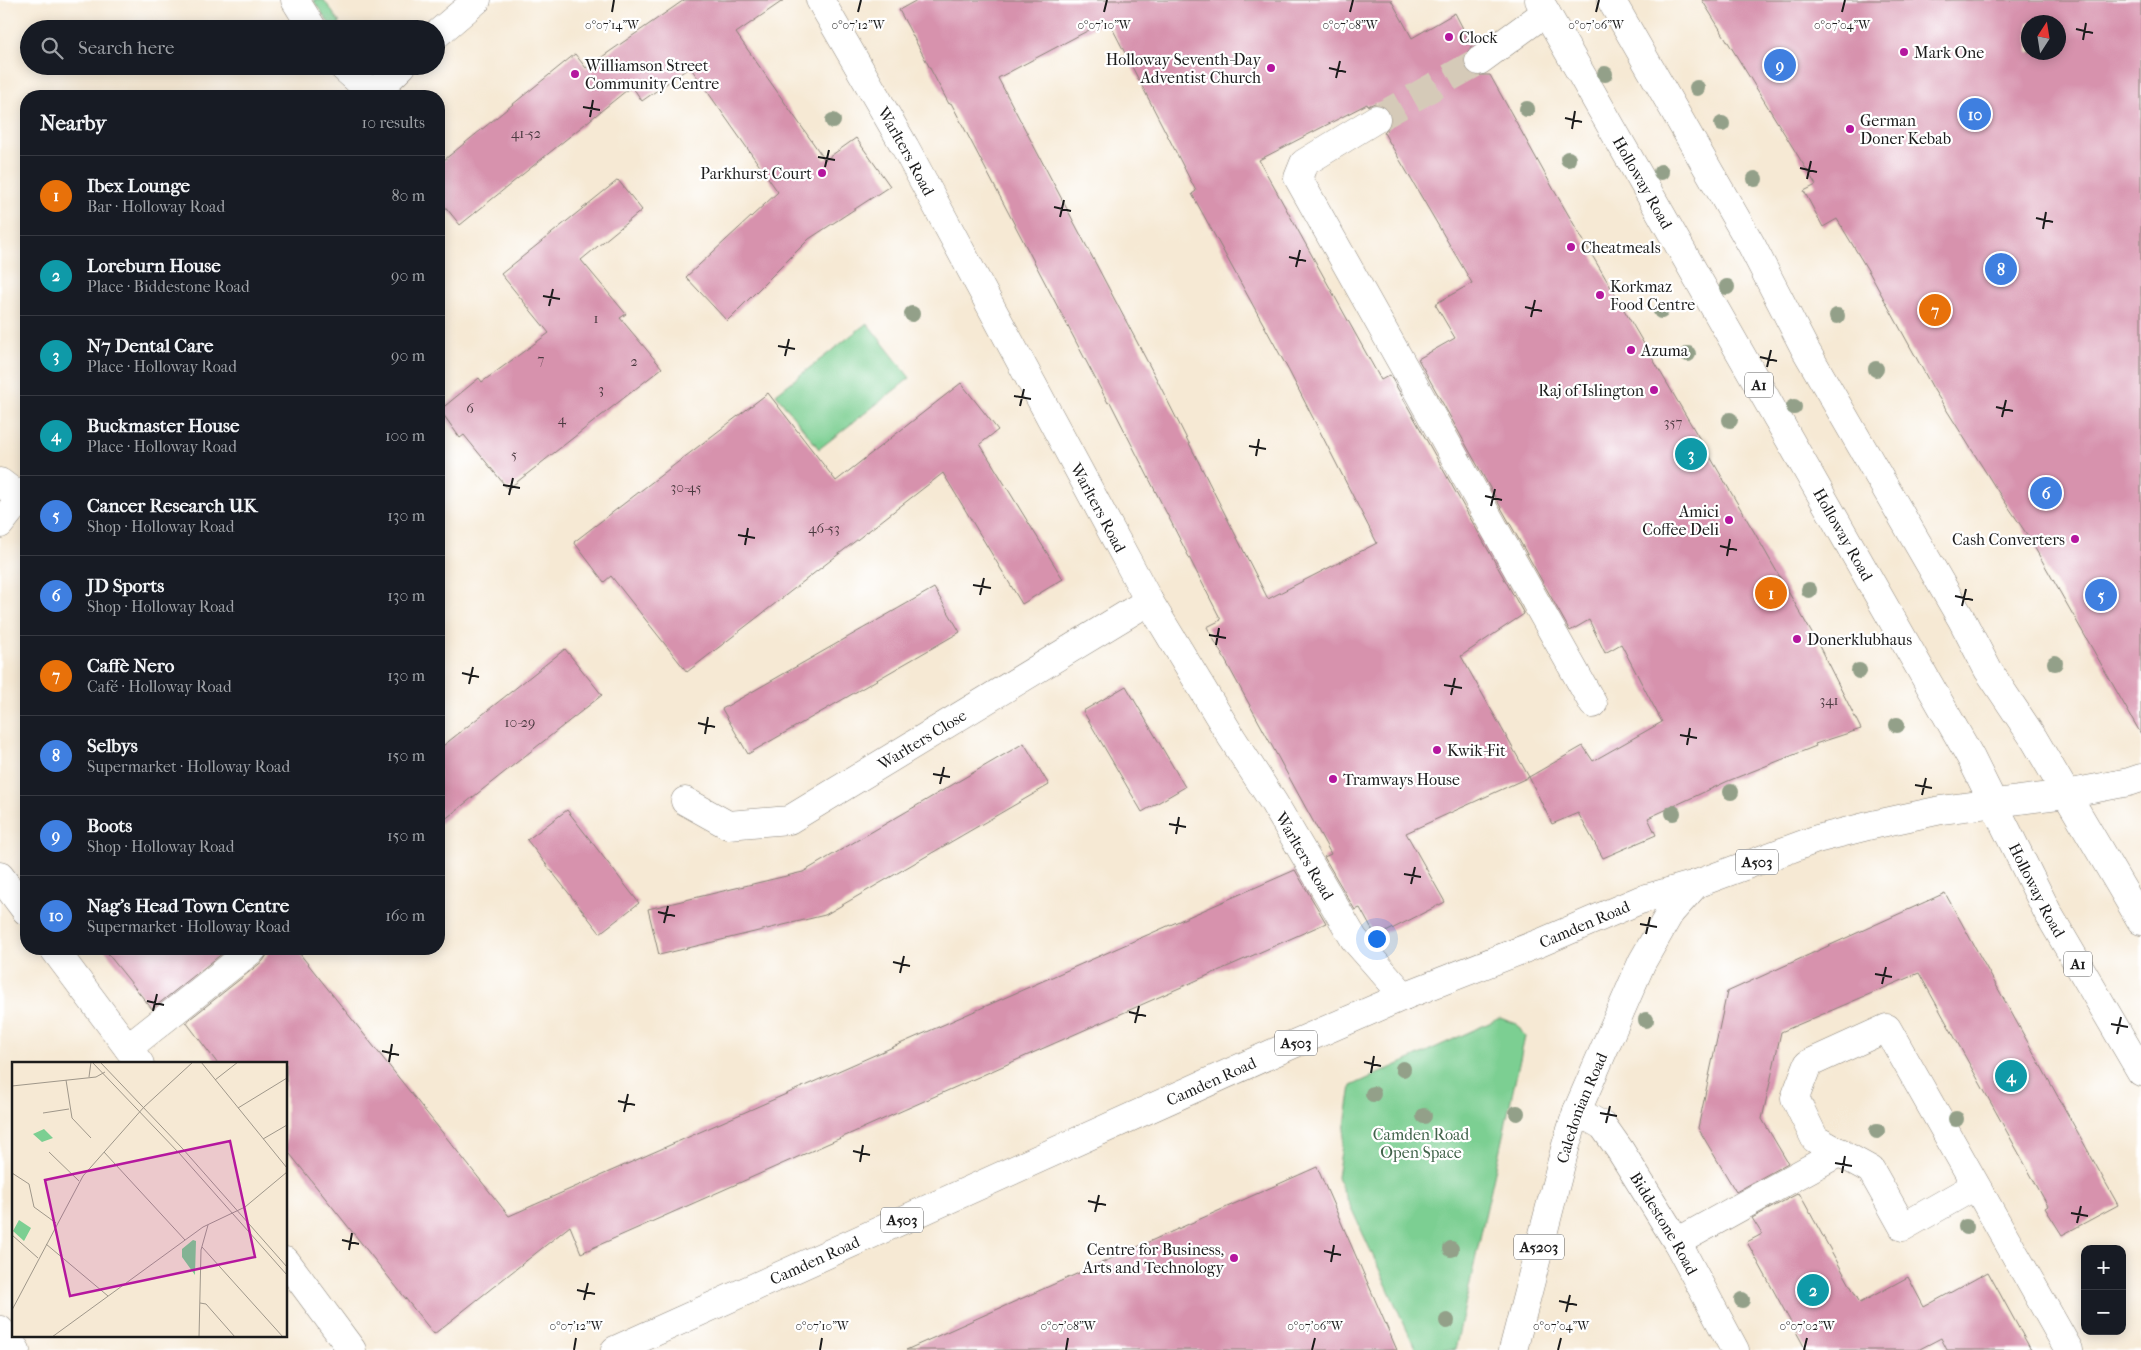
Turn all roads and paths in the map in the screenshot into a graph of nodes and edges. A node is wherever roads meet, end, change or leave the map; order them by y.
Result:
1 (295, 0) edge
2 (477, 0) edge
3 (820, 0) edge
4 (1611, 0) edge
5 (1543, 6) edge
6 (307, 20) edge
7 (445, 28) edge
8 (1479, 60) tunnel mouth
9 (351, 75) edge
10 (393, 75) edge
11 (367, 90) edge
12 (377, 90) edge
13 (1376, 119) tunnel mouth
14 (16, 490) edge
15 (0, 524) edge
16 (1149, 601) junction
17 (1593, 704) dead end
18 (2141, 778) edge
19 (2066, 794) junction
20 (684, 801) dead end
21 (1994, 804) junction
22 (0, 876) edge
23 (1696, 884) junction
24 (20, 903) edge
25 (2141, 921) edge
26 (58, 955) edge
27 (245, 955) edge
28 (1404, 996) junction
29 (134, 1056) edge
30 (2141, 1072) edge
31 (1577, 1111) junction
32 (1840, 1152) junction
33 (1975, 1186) junction
34 (1676, 1242) junction
35 (288, 1264) edge
36 (0, 1330) edge
37 (16, 1350) edge
38 (352, 1350) edge
39 (615, 1350) edge
40 (1512, 1350) edge
41 (1734, 1350) edge
42 (2069, 1350) edge

1 - 6 main road
2 - 7 main road
3 - 16 main road, Warlters Road
4 - 19 main road
5 - 8 main road
5 - 21 main road, Holloway Road / A1
9 - 11 main road
10 - 12 main road
13 - 17 main road
14 - 15 main road
16 - 20 main road, Warlters Close
16 - 28 main road, Warlters Road
18 - 19 main road, A503
19 - 21 main road, A503
19 - 25 main road
21 - 23 main road, Camden Road / A503
21 - 30 main road, Holloway Road / A1
22 - 24 main road
23 - 28 main road, Camden Road / A503
23 - 31 main road, Caledonian Road / A5203
26 - 29 main road
27 - 29 main road
28 - 39 main road, Camden Road / A503
31 - 34 main road, Biddestone Road
31 - 40 main road, Caledonian Road / A5203
32 - 33 main road
32 - 33 main road
32 - 34 main road
33 - 42 main road
34 - 41 main road, Biddestone Road
35 - 38 main road
36 - 37 main road

